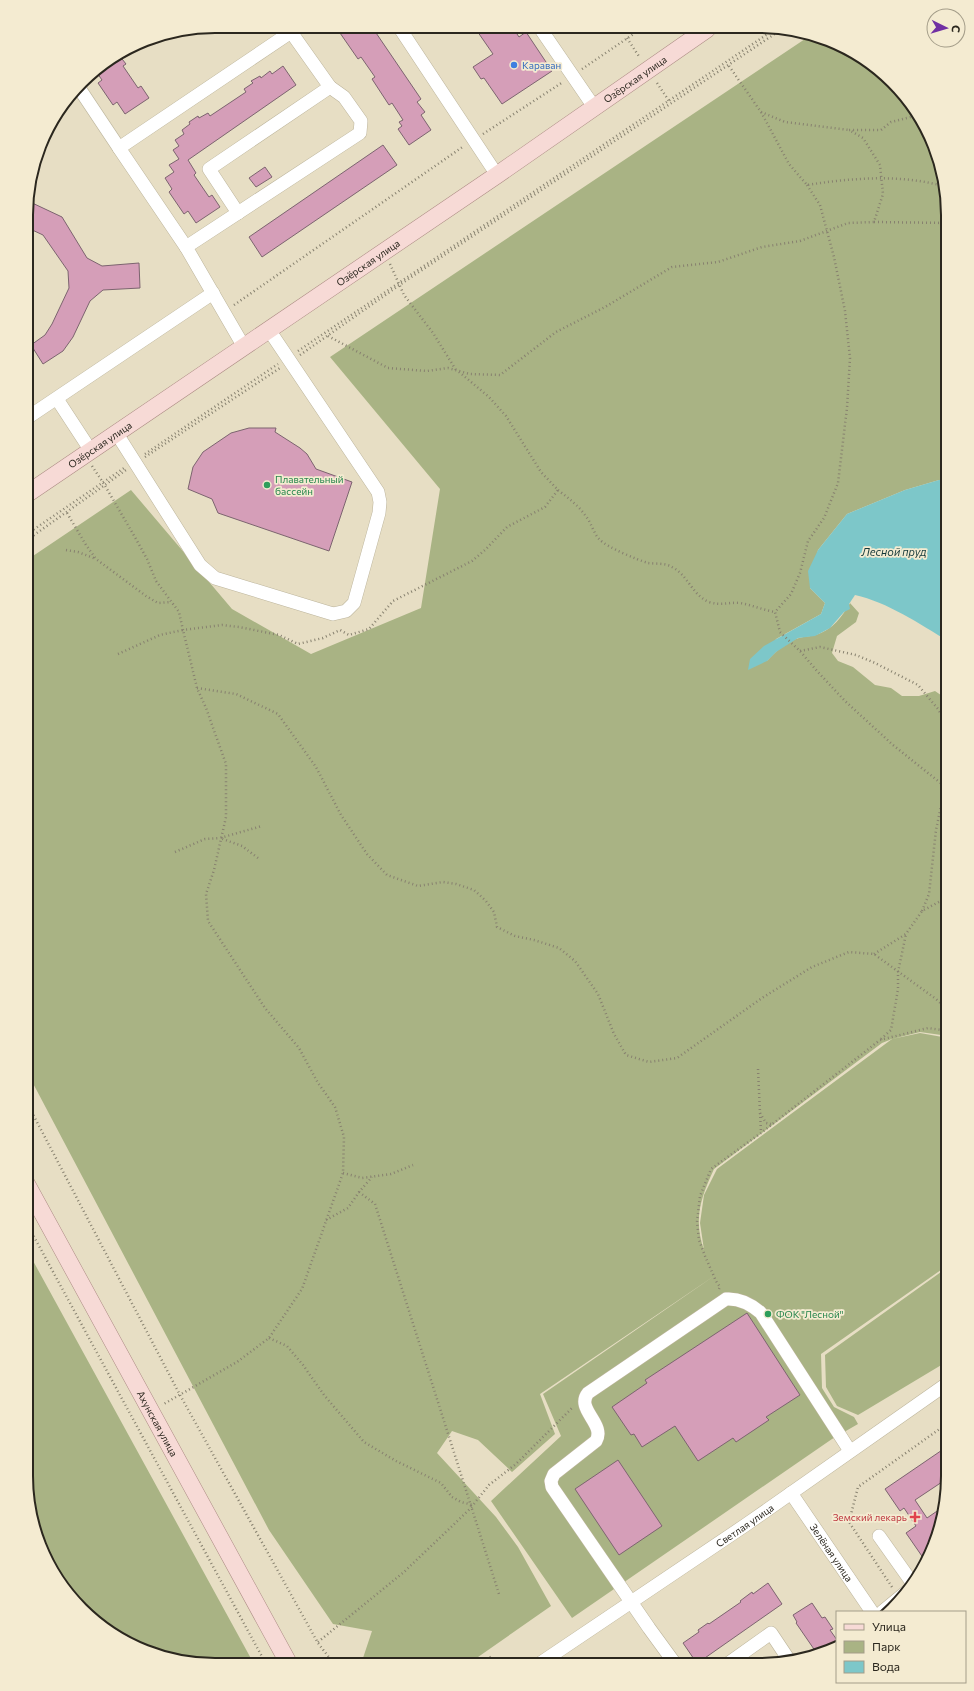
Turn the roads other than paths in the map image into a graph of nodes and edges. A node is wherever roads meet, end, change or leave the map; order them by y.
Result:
1 (286, 33) edge
2 (296, 33) edge
3 (403, 33) edge
4 (543, 33) edge
5 (701, 33) edge
6 (330, 87) junction
7 (81, 91) edge
8 (594, 108) junction
9 (119, 148) junction
10 (497, 175) junction
11 (238, 213) junction
12 (186, 247) junction
13 (213, 293) junction
14 (269, 330) junction
15 (244, 347) junction
16 (57, 398) junction
17 (33, 414) edge
18 (117, 434) junction
19 (88, 453) junction
20 (33, 490) edge
21 (33, 1197) edge
22 (941, 1388) edge
23 (850, 1451) junction
24 (791, 1493) junction
25 (880, 1536) dead end
26 (909, 1578) edge
27 (631, 1602) junction
28 (871, 1611) edge
29 (786, 1656) edge
30 (286, 1658) edge
31 (548, 1658) edge
32 (671, 1658) edge
33 (736, 1658) edge

1 - 9 street
2 - 6 street
3 - 10 street
4 - 8 street
5 - 8 main road, Озёрская улица
6 - 11 street
6 - 11 street
7 - 9 street
8 - 10 main road, Озёрская улица
9 - 12 street
10 - 14 main road, Озёрская улица
11 - 12 street
12 - 13 street
13 - 15 street
13 - 16 street
14 - 15 main road, Озёрская улица
14 - 18 street
15 - 18 main road, Озёрская улица
16 - 17 street
16 - 19 street
18 - 19 main road, Озёрская улица
19 - 20 main road, Озёрская улица
21 - 30 main road, Ахунская улица
22 - 23 street, Светлая улица
23 - 24 street, Светлая улица
23 - 27 street
24 - 27 street, Светлая улица
24 - 28 street, Зелёная улица
25 - 26 street
27 - 31 street, Светлая улица
27 - 32 street
29 - 33 street

